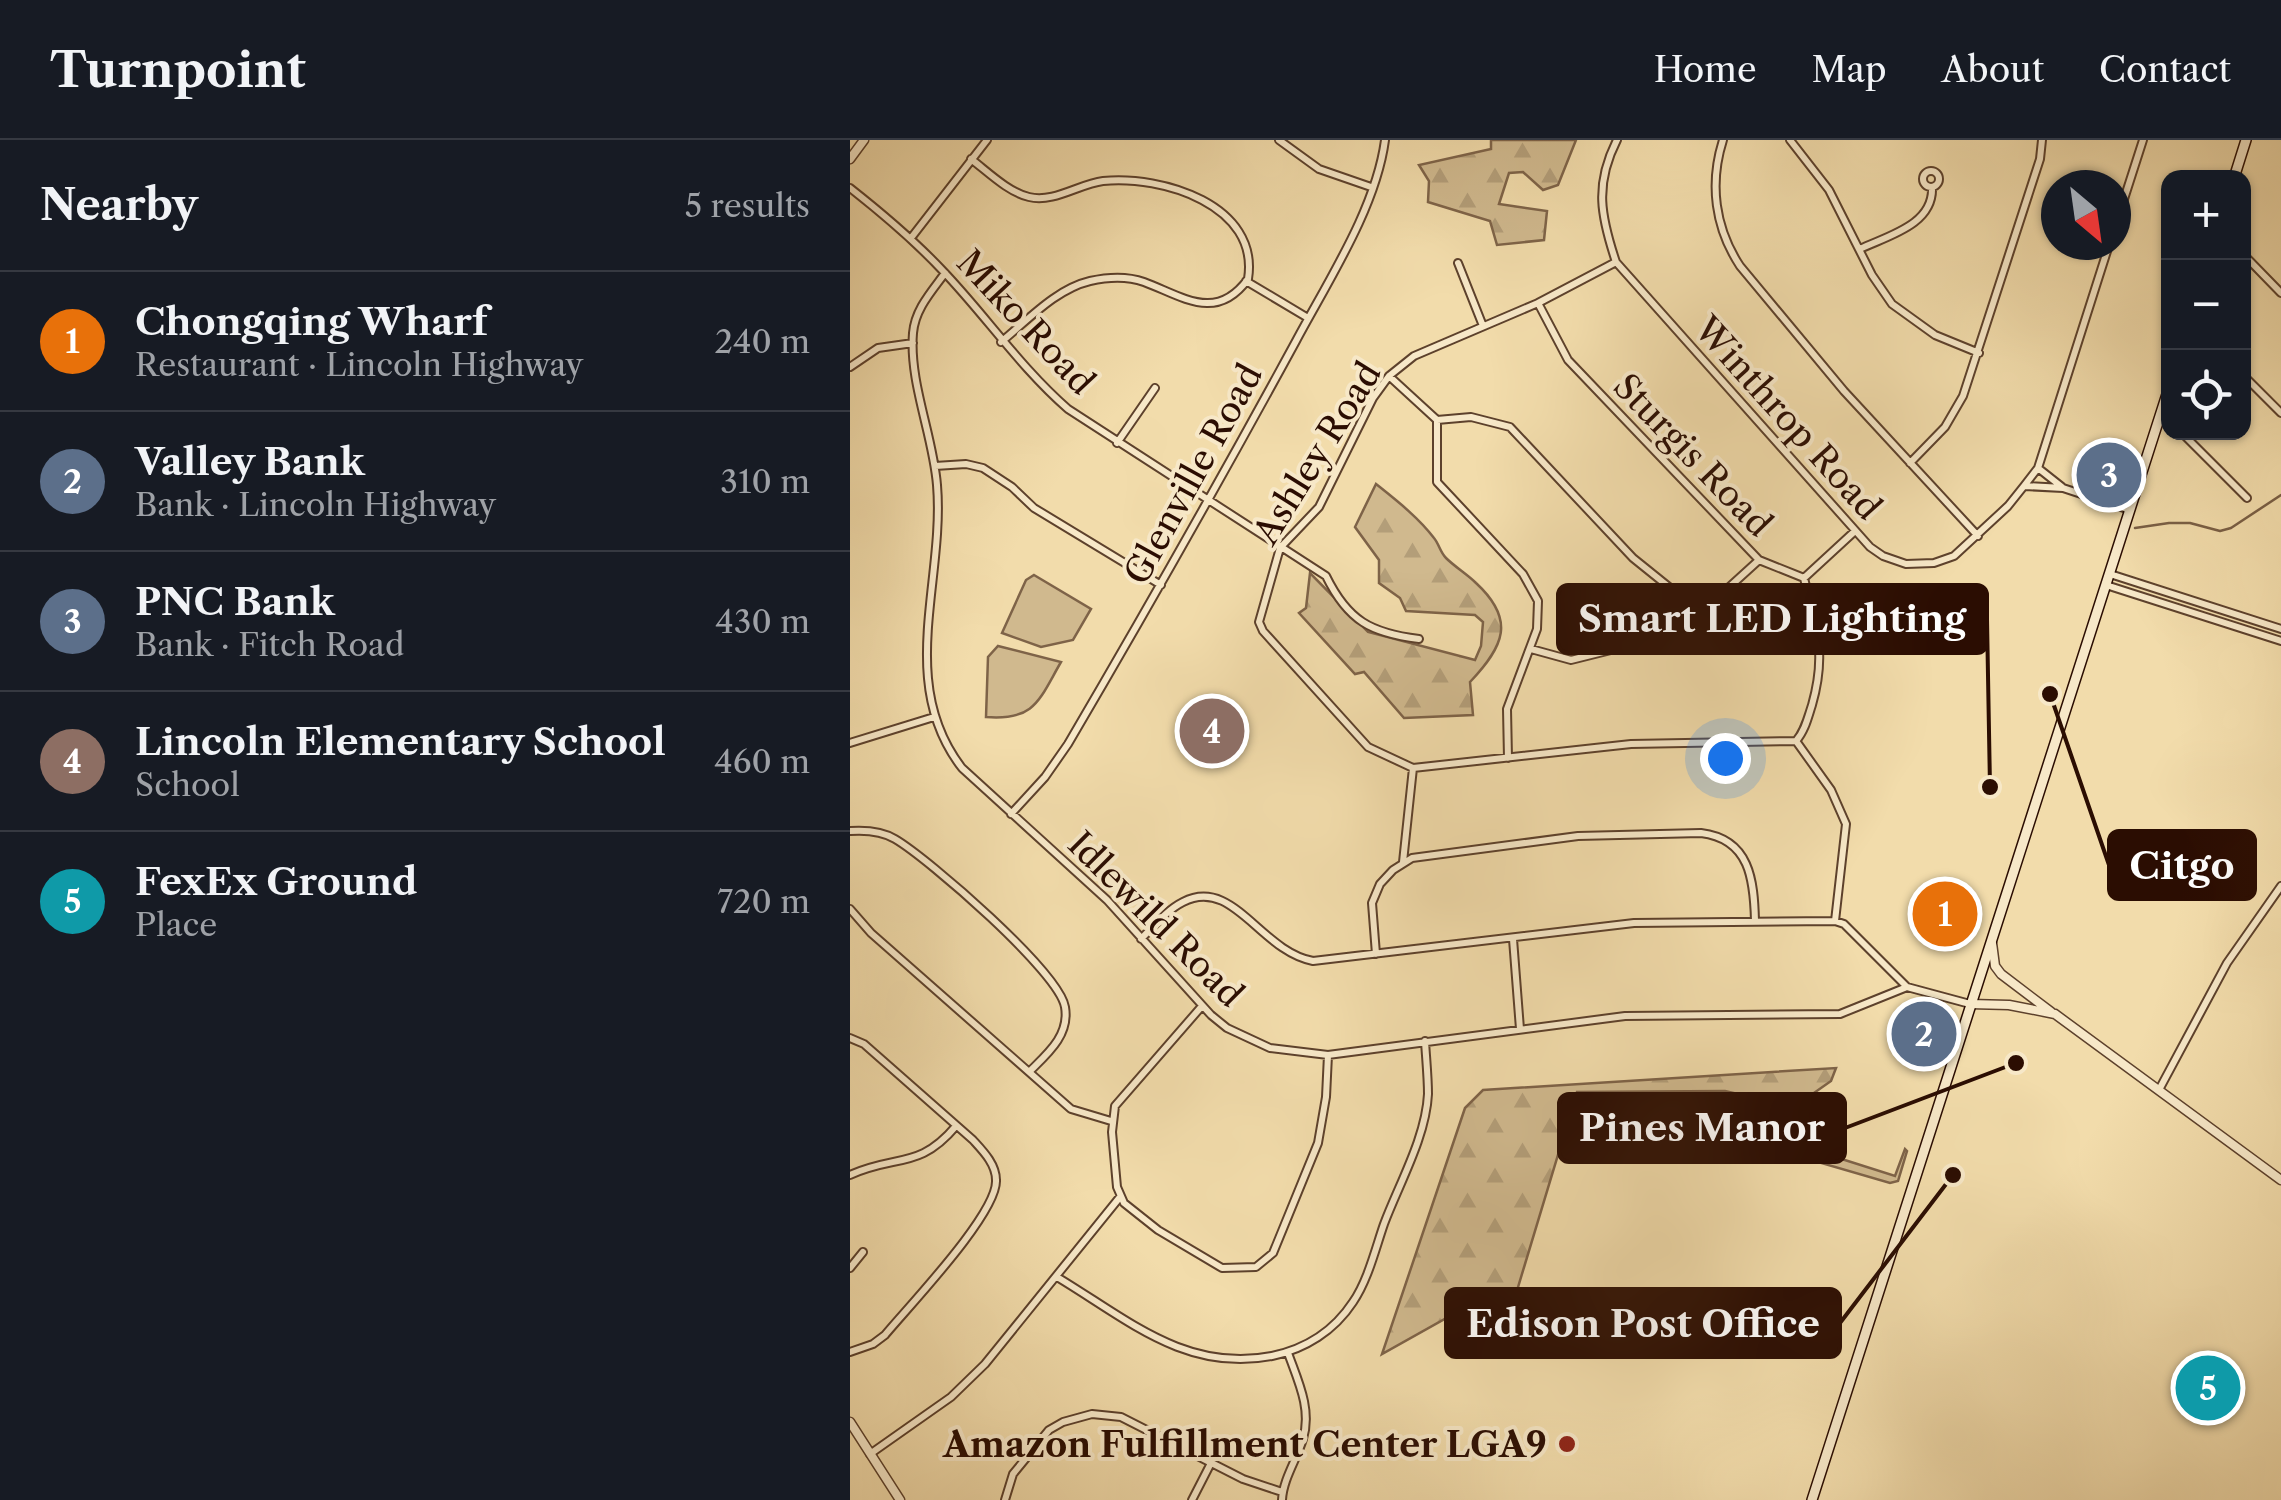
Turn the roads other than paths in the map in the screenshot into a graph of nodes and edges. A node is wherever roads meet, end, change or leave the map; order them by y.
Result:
1 (864, 140) edge
2 (987, 140) edge
3 (1278, 140) edge
4 (1385, 140) edge
5 (1617, 140) edge
6 (1723, 140) edge
7 (1790, 140) edge
8 (2042, 140) edge
9 (2143, 140) edge
10 (2246, 140) edge
11 (850, 159) edge
12 (970, 159) junction
13 (2237, 170) edge
14 (2131, 177) edge
15 (1371, 187) junction
16 (1932, 187) dead end
17 (850, 188) edge
18 (911, 238) junction
19 (1860, 249) junction
20 (2104, 260) edge
21 (2248, 260) edge
22 (1616, 262) junction
23 (1458, 263) dead end
24 (945, 273) junction
25 (1246, 281) junction
26 (2281, 293) edge
27 (1538, 303) junction
28 (1308, 318) junction
29 (1483, 326) junction
30 (1001, 342) junction
31 (913, 343) junction
32 (1979, 353) junction
33 (850, 367) edge
34 (1389, 376) junction
35 (2251, 383) edge
36 (1155, 388) dead end
37 (2281, 413) edge
38 (1436, 420) junction
39 (2161, 427) edge
40 (2189, 440) edge
41 (1117, 443) junction
42 (1910, 463) junction
43 (935, 466) junction
44 (2038, 468) junction
45 (2024, 486) junction
46 (2063, 488) junction
47 (2247, 498) dead end
48 (1208, 503) junction
49 (2130, 510) junction
50 (1855, 531) junction
51 (1978, 536) junction
52 (1280, 548) junction
53 (1759, 560) junction
54 (2110, 574) junction
55 (1804, 578) junction
56 (1161, 585) junction
57 (2106, 585) junction
58 (1700, 612) junction
59 (2281, 630) edge
60 (1419, 639) dead end
61 (2281, 641) edge
62 (1531, 649) junction
63 (934, 717) junction
64 (1796, 741) junction
65 (850, 742) edge
66 (1508, 758) junction
67 (1413, 768) junction
68 (1011, 814) junction
69 (850, 831) edge
70 (1403, 862) junction
71 (2281, 886) edge
72 (850, 910) edge
73 (1755, 921) junction
74 (1834, 921) junction
75 (1991, 937) junction
76 (1141, 939) junction
77 (1513, 939) junction
78 (1376, 954) junction
79 (1907, 987) junction
80 (1970, 1004) junction
81 (1202, 1006) junction
82 (2055, 1014) junction
83 (1520, 1029) junction
84 (850, 1038) edge
85 (1425, 1040) junction
86 (1328, 1055) junction
87 (1029, 1072) junction
88 (2160, 1088) junction
89 (1111, 1120) junction
90 (956, 1126) junction
91 (850, 1175) edge
92 (2281, 1180) edge
93 (1120, 1197) junction
94 (863, 1252) dead end
95 (850, 1268) edge
96 (1056, 1277) junction
97 (850, 1352) edge
98 (1288, 1353) junction
99 (850, 1422) edge
100 (870, 1454) junction
101 (1211, 1464) junction
102 (1282, 1496) edge
103 (900, 1500) edge
104 (1006, 1500) edge
105 (1192, 1500) edge
106 (1812, 1500) edge

1 - 11 street
2 - 12 street
3 - 15 street
4 - 15 street, Glenville Road
5 - 22 street, Winthrop Road
6 - 42 street
7 - 19 street
8 - 32 street
9 - 14 street
10 - 13 main road
12 - 18 street
12 - 25 street
15 - 28 street, Glenville Road
16 - 19 street
17 - 18 street, Miko Road
18 - 24 street, Miko Road
19 - 32 street
20 - 44 street, Winthrop Road
21 - 26 street
22 - 27 street, Ashley Road
22 - 50 street, Winthrop Road
23 - 29 street
24 - 30 street, Miko Road
24 - 31 street, Idlewild Road
25 - 28 street
25 - 30 street
27 - 29 street, Ashley Road
27 - 53 street, Sturgis Road
28 - 48 street, Glenville Road
29 - 34 street, Ashley Road
30 - 41 street, Miko Road
31 - 33 street
31 - 43 street, Idlewild Road
32 - 42 street
34 - 38 street
34 - 52 street, Ashley Road
35 - 37 street
36 - 41 street
38 - 58 street
38 - 62 street
39 - 49 main road
40 - 47 street
41 - 48 street, Miko Road
42 - 51 street
43 - 56 street
43 - 63 street, Idlewild Road
44 - 45 street, Winthrop Road
44 - 46 street
45 - 46 street
45 - 51 street, Winthrop Road
46 - 49 street
48 - 52 street, Miko Road
48 - 56 street, Glenville Road
49 - 54 main road
50 - 51 street, Winthrop Road
50 - 55 street
52 - 60 street, Miko Road
52 - 67 street, Ashley Road
53 - 55 street, Sturgis Road
53 - 58 street
54 - 57 main road
54 - 59 street
55 - 64 street
56 - 68 street, Glenville Road
57 - 61 street
57 - 75 main road
58 - 62 street
62 - 66 street
63 - 65 street
63 - 68 street, Idlewild Road
64 - 66 street
64 - 74 street
66 - 67 street
67 - 70 street
68 - 76 street, Idlewild Road
69 - 87 street
70 - 73 street
70 - 78 street
71 - 88 street
72 - 87 street
73 - 74 street
73 - 77 street
74 - 79 street
75 - 80 main road
75 - 82 street
76 - 78 street
76 - 81 street, Idlewild Road
77 - 78 street
77 - 83 street
79 - 80 street
79 - 83 street, Idlewild Road
80 - 82 street
80 - 106 main road
81 - 86 street, Idlewild Road
81 - 89 street
82 - 88 street
83 - 85 street, Idlewild Road
84 - 90 street
85 - 86 street, Idlewild Road
85 - 98 street
86 - 93 street
87 - 89 street
88 - 92 street
89 - 93 street
90 - 91 street
90 - 97 street
93 - 96 street
94 - 95 street
96 - 98 street
96 - 100 street
98 - 102 street
99 - 100 street
100 - 103 street
101 - 102 street
101 - 104 street
101 - 105 street

